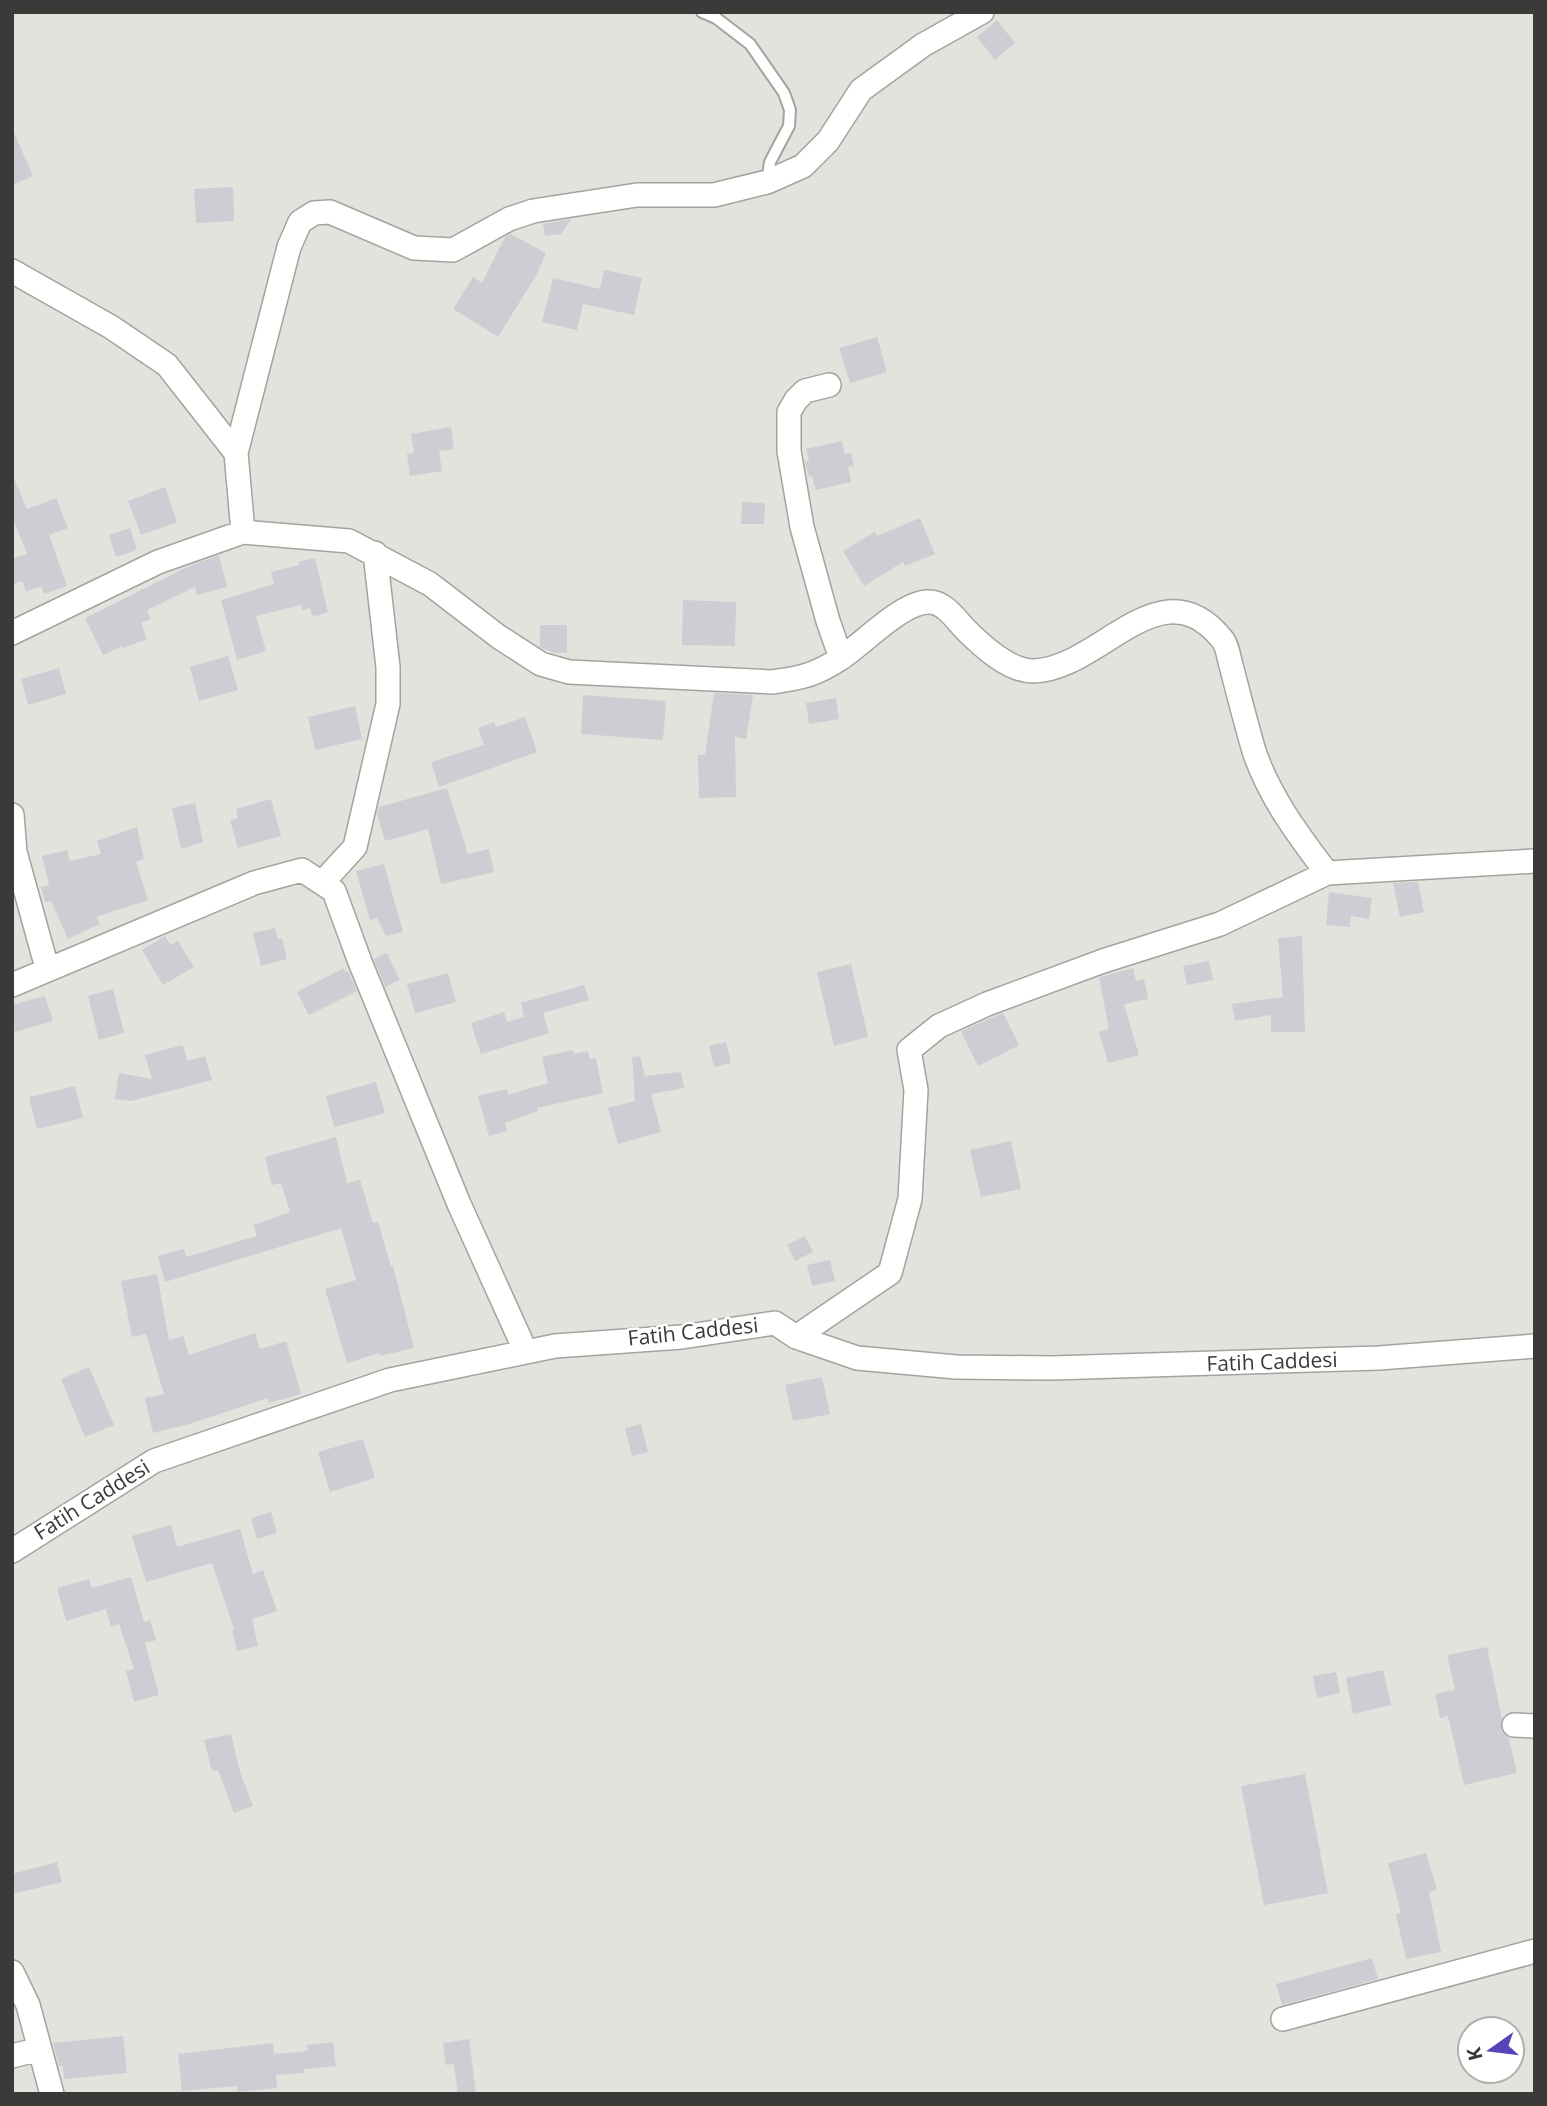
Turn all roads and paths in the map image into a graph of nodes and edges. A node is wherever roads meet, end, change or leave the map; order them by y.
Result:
1 (702, 12) edge
2 (982, 12) edge
3 (767, 182) junction
4 (12, 271) edge
5 (829, 385) dead end
6 (236, 453) junction
7 (243, 533) junction
8 (375, 553) junction
9 (12, 633) edge
10 (841, 658) junction
11 (12, 815) edge
12 (1535, 861) edge
13 (1327, 873) junction
14 (322, 883) junction
15 (47, 968) junction
16 (12, 985) edge
17 (796, 1337) junction
18 (1535, 1346) edge
19 (524, 1350) junction
20 (12, 1551) edge
21 (1535, 1951) edge
22 (12, 1972) edge
23 (1283, 2019) dead end
24 (40, 2049) junction
25 (12, 2056) edge
26 (52, 2094) edge

1 - 3 lane
2 - 3 street
3 - 6 street
4 - 6 street
5 - 10 street
6 - 7 street
7 - 8 street
7 - 9 street
8 - 10 street
8 - 14 street
10 - 13 street
11 - 15 street
12 - 13 street
13 - 17 street
14 - 15 street
14 - 19 street
15 - 16 street
17 - 18 street, Fatih Caddesi
17 - 19 street, Fatih Caddesi
19 - 20 street, Fatih Caddesi
21 - 23 street
22 - 24 street
24 - 25 street
24 - 26 street

